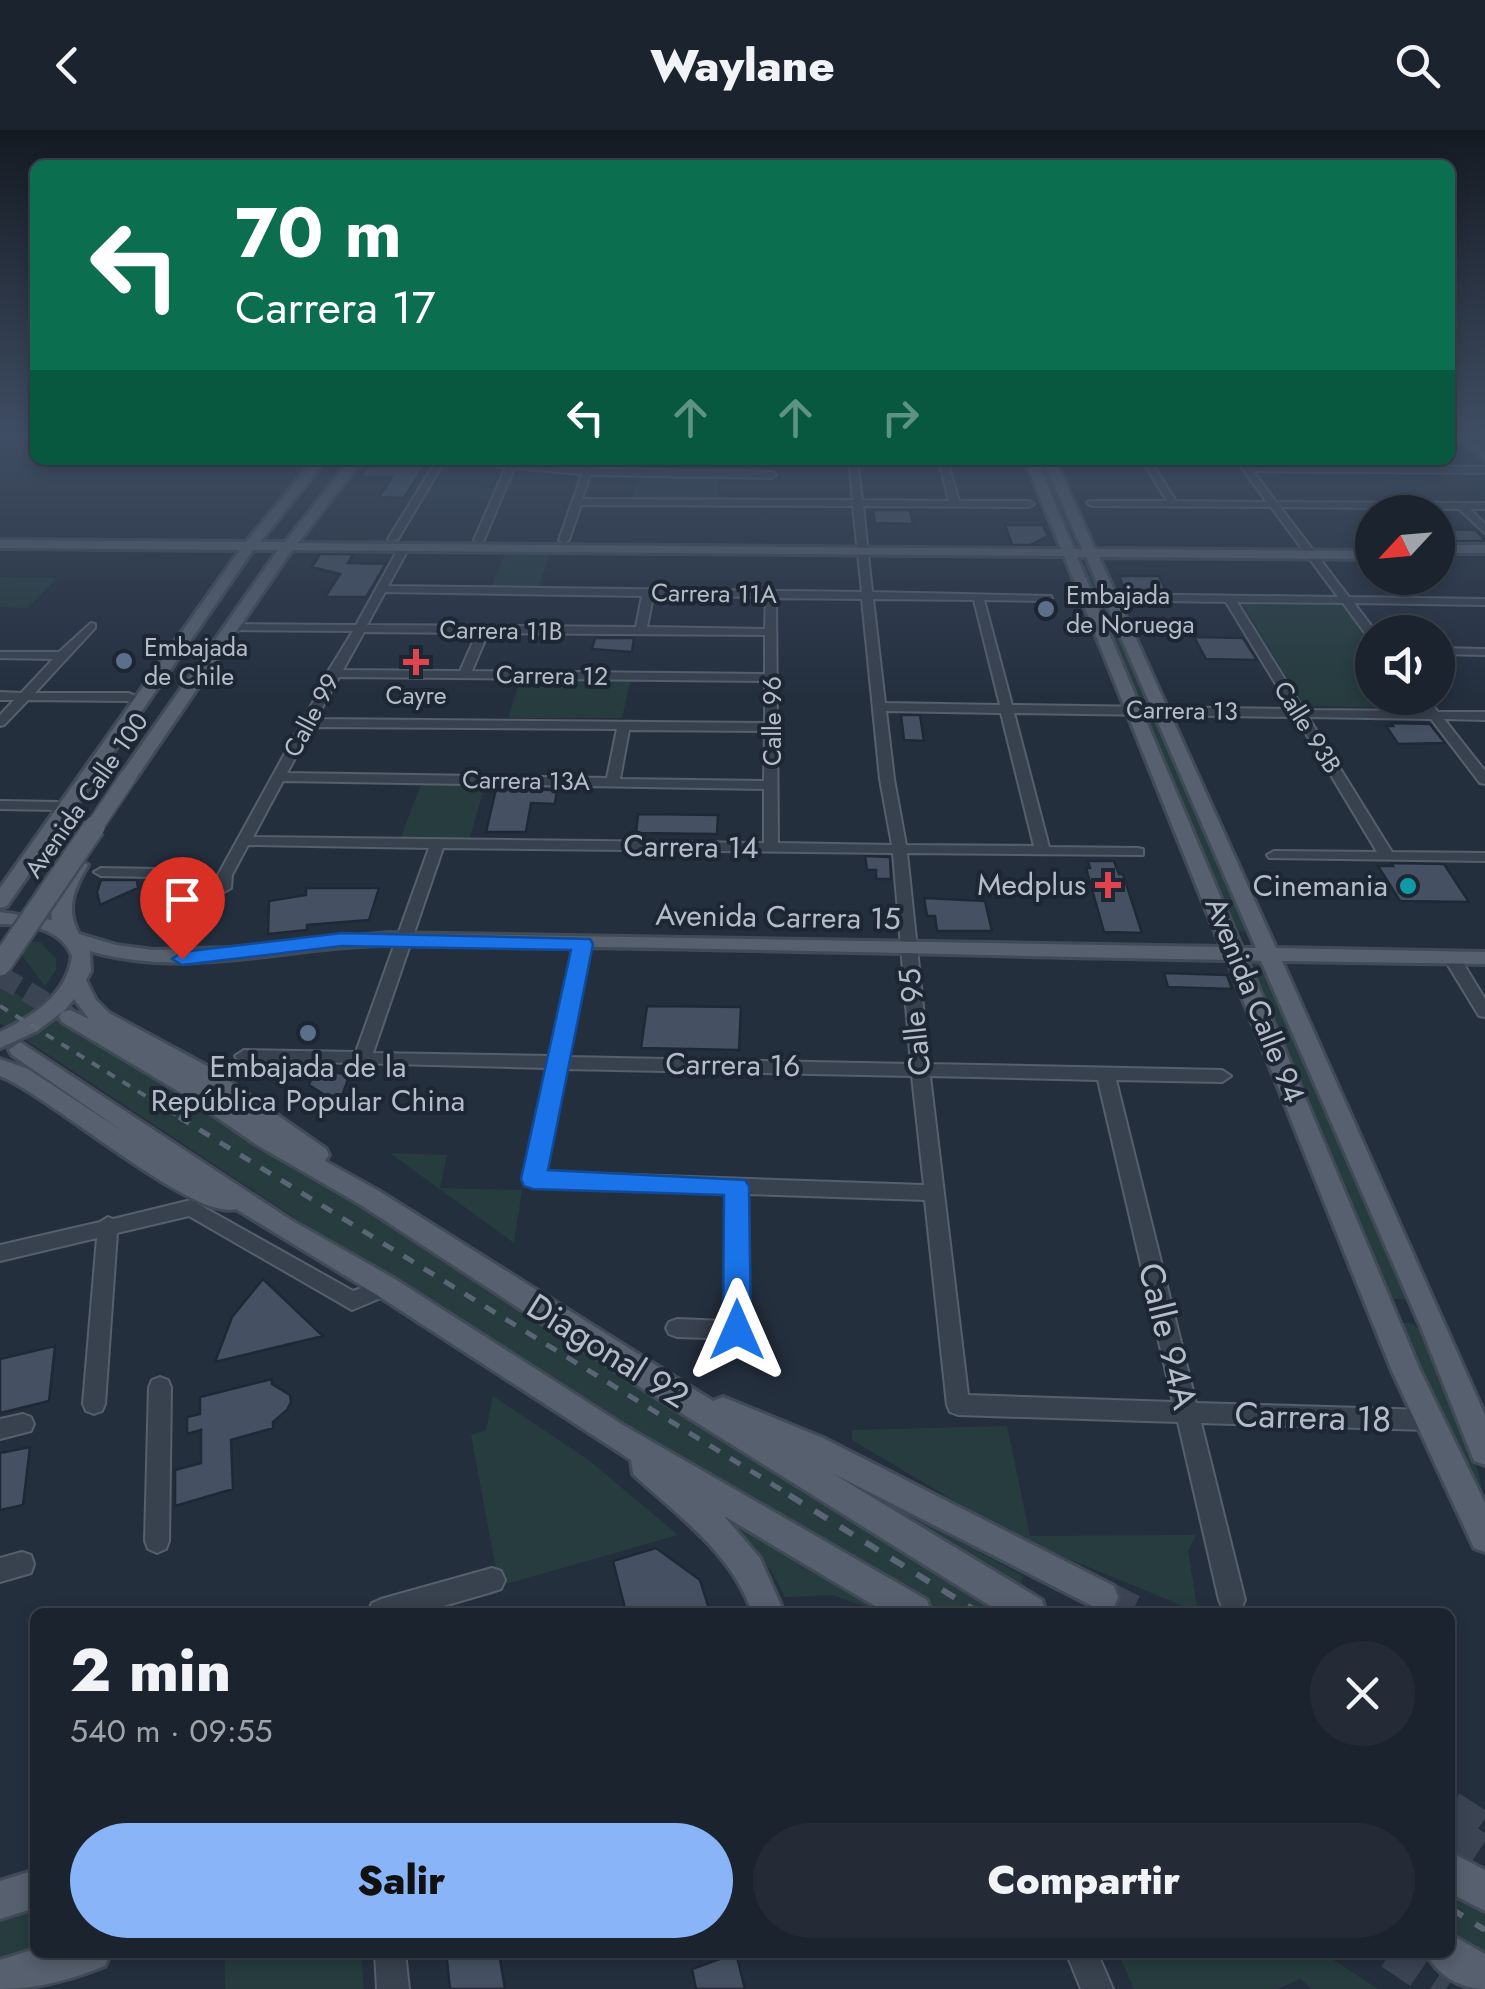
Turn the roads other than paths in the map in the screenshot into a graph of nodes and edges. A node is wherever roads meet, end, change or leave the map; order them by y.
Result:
1 (270, 522) edge
2 (308, 522) edge
3 (409, 522) edge
4 (486, 522) edge
5 (571, 522) edge
6 (860, 522) edge
7 (1057, 522) edge
8 (1076, 522) edge
9 (1288, 522) edge
10 (266, 527) junction
11 (478, 540) junction
12 (564, 540) junction
13 (0, 541) edge
14 (202, 542) junction
15 (292, 542) junction
16 (399, 542) junction
17 (862, 546) junction
18 (249, 547) junction
19 (1068, 548) junction
20 (1088, 548) junction
21 (1309, 551) junction
22 (1355, 552) edge
23 (1455, 552) edge
24 (1485, 553) edge
25 (381, 589) junction
26 (648, 592) junction
27 (772, 594) junction
28 (868, 595) junction
29 (978, 596) junction
30 (1110, 597) junction
31 (1047, 598) dead end
32 (1230, 599) junction
33 (1346, 600) junction
34 (1485, 602) edge
35 (1357, 615) edge
36 (90, 626) dead end
37 (230, 628) junction
38 (359, 628) junction
39 (484, 629) junction
40 (642, 632) junction
41 (772, 632) junction
42 (1455, 651) edge
43 (1485, 652) edge
44 (0, 655) edge
45 (62, 656) junction
46 (333, 673) junction
47 (465, 674) junction
48 (772, 678) junction
49 (192, 686) junction
50 (0, 696) edge
51 (25, 696) junction
52 (137, 699) junction
53 (880, 707) junction
54 (1006, 708) junction
55 (1135, 709) junction
56 (1161, 710) junction
57 (1297, 712) junction
58 (1435, 716) junction
59 (1485, 716) edge
60 (0, 722) edge
61 (307, 722) junction
62 (624, 726) junction
63 (772, 726) junction
64 (279, 776) junction
65 (613, 780) junction
66 (1485, 780) edge
67 (772, 785) junction
68 (0, 805) edge
69 (57, 806) joint
70 (244, 841) junction
71 (437, 844) junction
72 (771, 848) junction
73 (900, 850) junction
74 (1043, 852) junction
75 (1138, 852) dead end
76 (1274, 854) dead end
77 (1387, 856) junction
78 (1485, 857) edge
79 (101, 872) dead end
80 (2, 874) edge
81 (0, 902) edge
82 (0, 918) edge
83 (72, 937) junction
84 (403, 940) junction
85 (583, 944) junction
86 (907, 949) junction
87 (1236, 954) junction
88 (1270, 954) junction
89 (1451, 957) junction
90 (1485, 958) edge
91 (0, 965) edge
92 (76, 981) junction
93 (1485, 1012) edge
94 (70, 1017) tunnel mouth
95 (10, 1045) edge
96 (244, 1056) dead end
97 (362, 1059) junction
98 (559, 1062) junction
99 (920, 1068) junction
100 (7, 1072) edge
101 (1104, 1073) junction
102 (1222, 1076) dead end
103 (180, 1181) junction
104 (736, 1186) junction
105 (934, 1193) junction
106 (370, 1198) junction
107 (191, 1208) junction
108 (108, 1225) junction
109 (282, 1226) junction
110 (0, 1242) edge
111 (0, 1253) edge
112 (386, 1288) junction
113 (1385, 1320) junction
114 (1434, 1325) junction
115 (677, 1328) dead end
116 (656, 1382) junction
117 (160, 1387) dead end
118 (94, 1404) dead end
119 (958, 1405) joint
120 (1187, 1414) junction
121 (1427, 1420) junction
122 (1478, 1420) edge
123 (613, 1434) junction
124 (1485, 1451) edge
125 (1485, 1537) edge
126 (156, 1540) dead end
127 (492, 1580) dead end
128 (1102, 1597) tunnel mouth
129 (1232, 1600) dead end
130 (394, 1608) edge
131 (766, 1608) edge
132 (907, 1608) edge
133 (1023, 1608) edge
134 (1455, 1874) edge
135 (30, 1891) edge
136 (1485, 1892) edge
137 (0, 1900) edge
138 (72, 1958) edge
139 (390, 1958) edge
140 (1083, 1958) edge
141 (1455, 1958) edge
142 (1485, 1977) edge
143 (0, 1980) edge
144 (393, 1989) edge
145 (1096, 1989) edge

1 - 10 main road, Avenida Calle 100
2 - 15 main road, Avenida Calle 100
3 - 16 street, Calle 99
4 - 11 street
5 - 12 street
6 - 17 street, Calle 95
7 - 19 main road, Avenida Calle 94
8 - 20 main road, Avenida Calle 94
9 - 21 street
10 - 14 main road
10 - 18 main road, Avenida Calle 100
11 - 12 main road
11 - 16 main road
12 - 17 main road
13 - 14 main road
14 - 18 main road
14 - 18 main road
15 - 16 main road
15 - 18 main road
15 - 37 main road, Avenida Calle 100
16 - 17 main road
16 - 25 street, Calle 99
17 - 19 main road
17 - 28 street, Calle 95
18 - 52 main road, Avenida Calle 100
19 - 20 main road
19 - 55 main road, Avenida Calle 94
20 - 21 main road
20 - 30 main road, Avenida Calle 94
21 - 22 main road
21 - 33 street
23 - 24 main road
25 - 26 street, Carrera 11A
25 - 38 street, Calle 99
26 - 27 street, Carrera 11A
26 - 40 street
27 - 28 street, Carrera 11A
27 - 41 street, Calle 96
28 - 29 street, Carrera 11A
28 - 53 street, Calle 95
29 - 31 street, Carrera 11A
29 - 54 street
30 - 32 street
30 - 56 main road, Avenida Calle 94
32 - 33 street
32 - 57 street, Calle 93B
33 - 34 street
33 - 35 street
36 - 45 street
37 - 38 street, Carrera 11B
37 - 49 main road, Avenida Calle 100
38 - 39 street, Carrera 11B
38 - 46 street, Calle 99
39 - 40 street, Carrera 11B
39 - 47 street
40 - 41 street, Carrera 11B
41 - 48 street, Calle 96
42 - 43 street
44 - 45 street
45 - 51 street
46 - 47 street, Carrera 12
46 - 61 street, Calle 99
47 - 48 street, Carrera 12
48 - 63 street, Calle 96
49 - 83 main road
49 - 91 main road, Avenida Calle 100, bridge
50 - 51 street
51 - 52 street
51 - 60 street
52 - 81 main road, Avenida Calle 100
53 - 54 street, Carrera 13
53 - 73 street, Calle 95
54 - 55 street, Carrera 13
54 - 74 street
55 - 56 street, Carrera 13
55 - 87 main road, Avenida Calle 94
56 - 57 street, Carrera 13
56 - 88 main road, Avenida Calle 94
57 - 58 street, Carrera 13
57 - 77 street, Calle 93B
58 - 59 street, Carrera 13
58 - 66 street
61 - 62 street
61 - 64 street, Calle 99
62 - 63 street
62 - 65 street
63 - 67 street, Calle 96
64 - 65 street, Carrera 13A
64 - 70 street, Calle 99
65 - 67 street, Carrera 13A
67 - 72 street, Calle 96
68 - 69 street
69 - 80 main road
70 - 71 street, Carrera 14
70 - 79 street, Calle 99
71 - 72 street, Carrera 14
71 - 84 street
72 - 73 street, Carrera 14
73 - 74 street, Carrera 14
73 - 86 street, Calle 95
74 - 75 street, Carrera 14
76 - 77 street
77 - 78 street
82 - 83 main road, Avenida Carrera 15
83 - 84 main road, Avenida Carrera 15
83 - 92 main road
84 - 85 main road, Avenida Carrera 15
84 - 97 street
85 - 86 main road, Avenida Carrera 15
85 - 98 street
86 - 87 main road, Avenida Carrera 15
86 - 99 street, Calle 95
87 - 88 main road, Avenida Carrera 15
87 - 113 main road, Avenida Calle 94
88 - 89 main road, Avenida Carrera 15
88 - 114 main road, Avenida Calle 94
89 - 90 main road, Avenida Carrera 15
89 - 93 street
92 - 95 main road
92 - 106 main road
94 - 106 main road, Diagonal 92
95 - 109 main road, Diagonal 92
96 - 97 street, Carrera 16
97 - 98 street, Carrera 16
98 - 99 street, Carrera 16
98 - 104 street
99 - 101 street, Carrera 16
99 - 105 street, Calle 95
100 - 103 main road
101 - 102 street, Carrera 16
101 - 120 street, Calle 94A
103 - 107 main road
103 - 109 main road
104 - 105 street
104 - 115 street
105 - 119 street, Calle 95
106 - 116 main road, Diagonal 92
107 - 108 street
107 - 112 street
108 - 110 street
108 - 111 street
108 - 118 street
109 - 112 main road, Diagonal 92
112 - 123 main road, Diagonal 92
113 - 114 main road
113 - 121 main road, Avenida Calle 94
114 - 122 main road, Avenida Calle 94
116 - 128 main road
116 - 133 main road, Diagonal 92
117 - 126 street
119 - 120 street, Carrera 18
120 - 121 street, Carrera 18
120 - 129 street, Calle 94A
121 - 125 main road, Avenida Calle 94
122 - 124 main road, Avenida Calle 94
123 - 131 main road
123 - 132 main road, Diagonal 92
127 - 130 street
134 - 136 main road
135 - 137 main road
138 - 143 main road
139 - 144 street
140 - 145 street
141 - 142 main road

